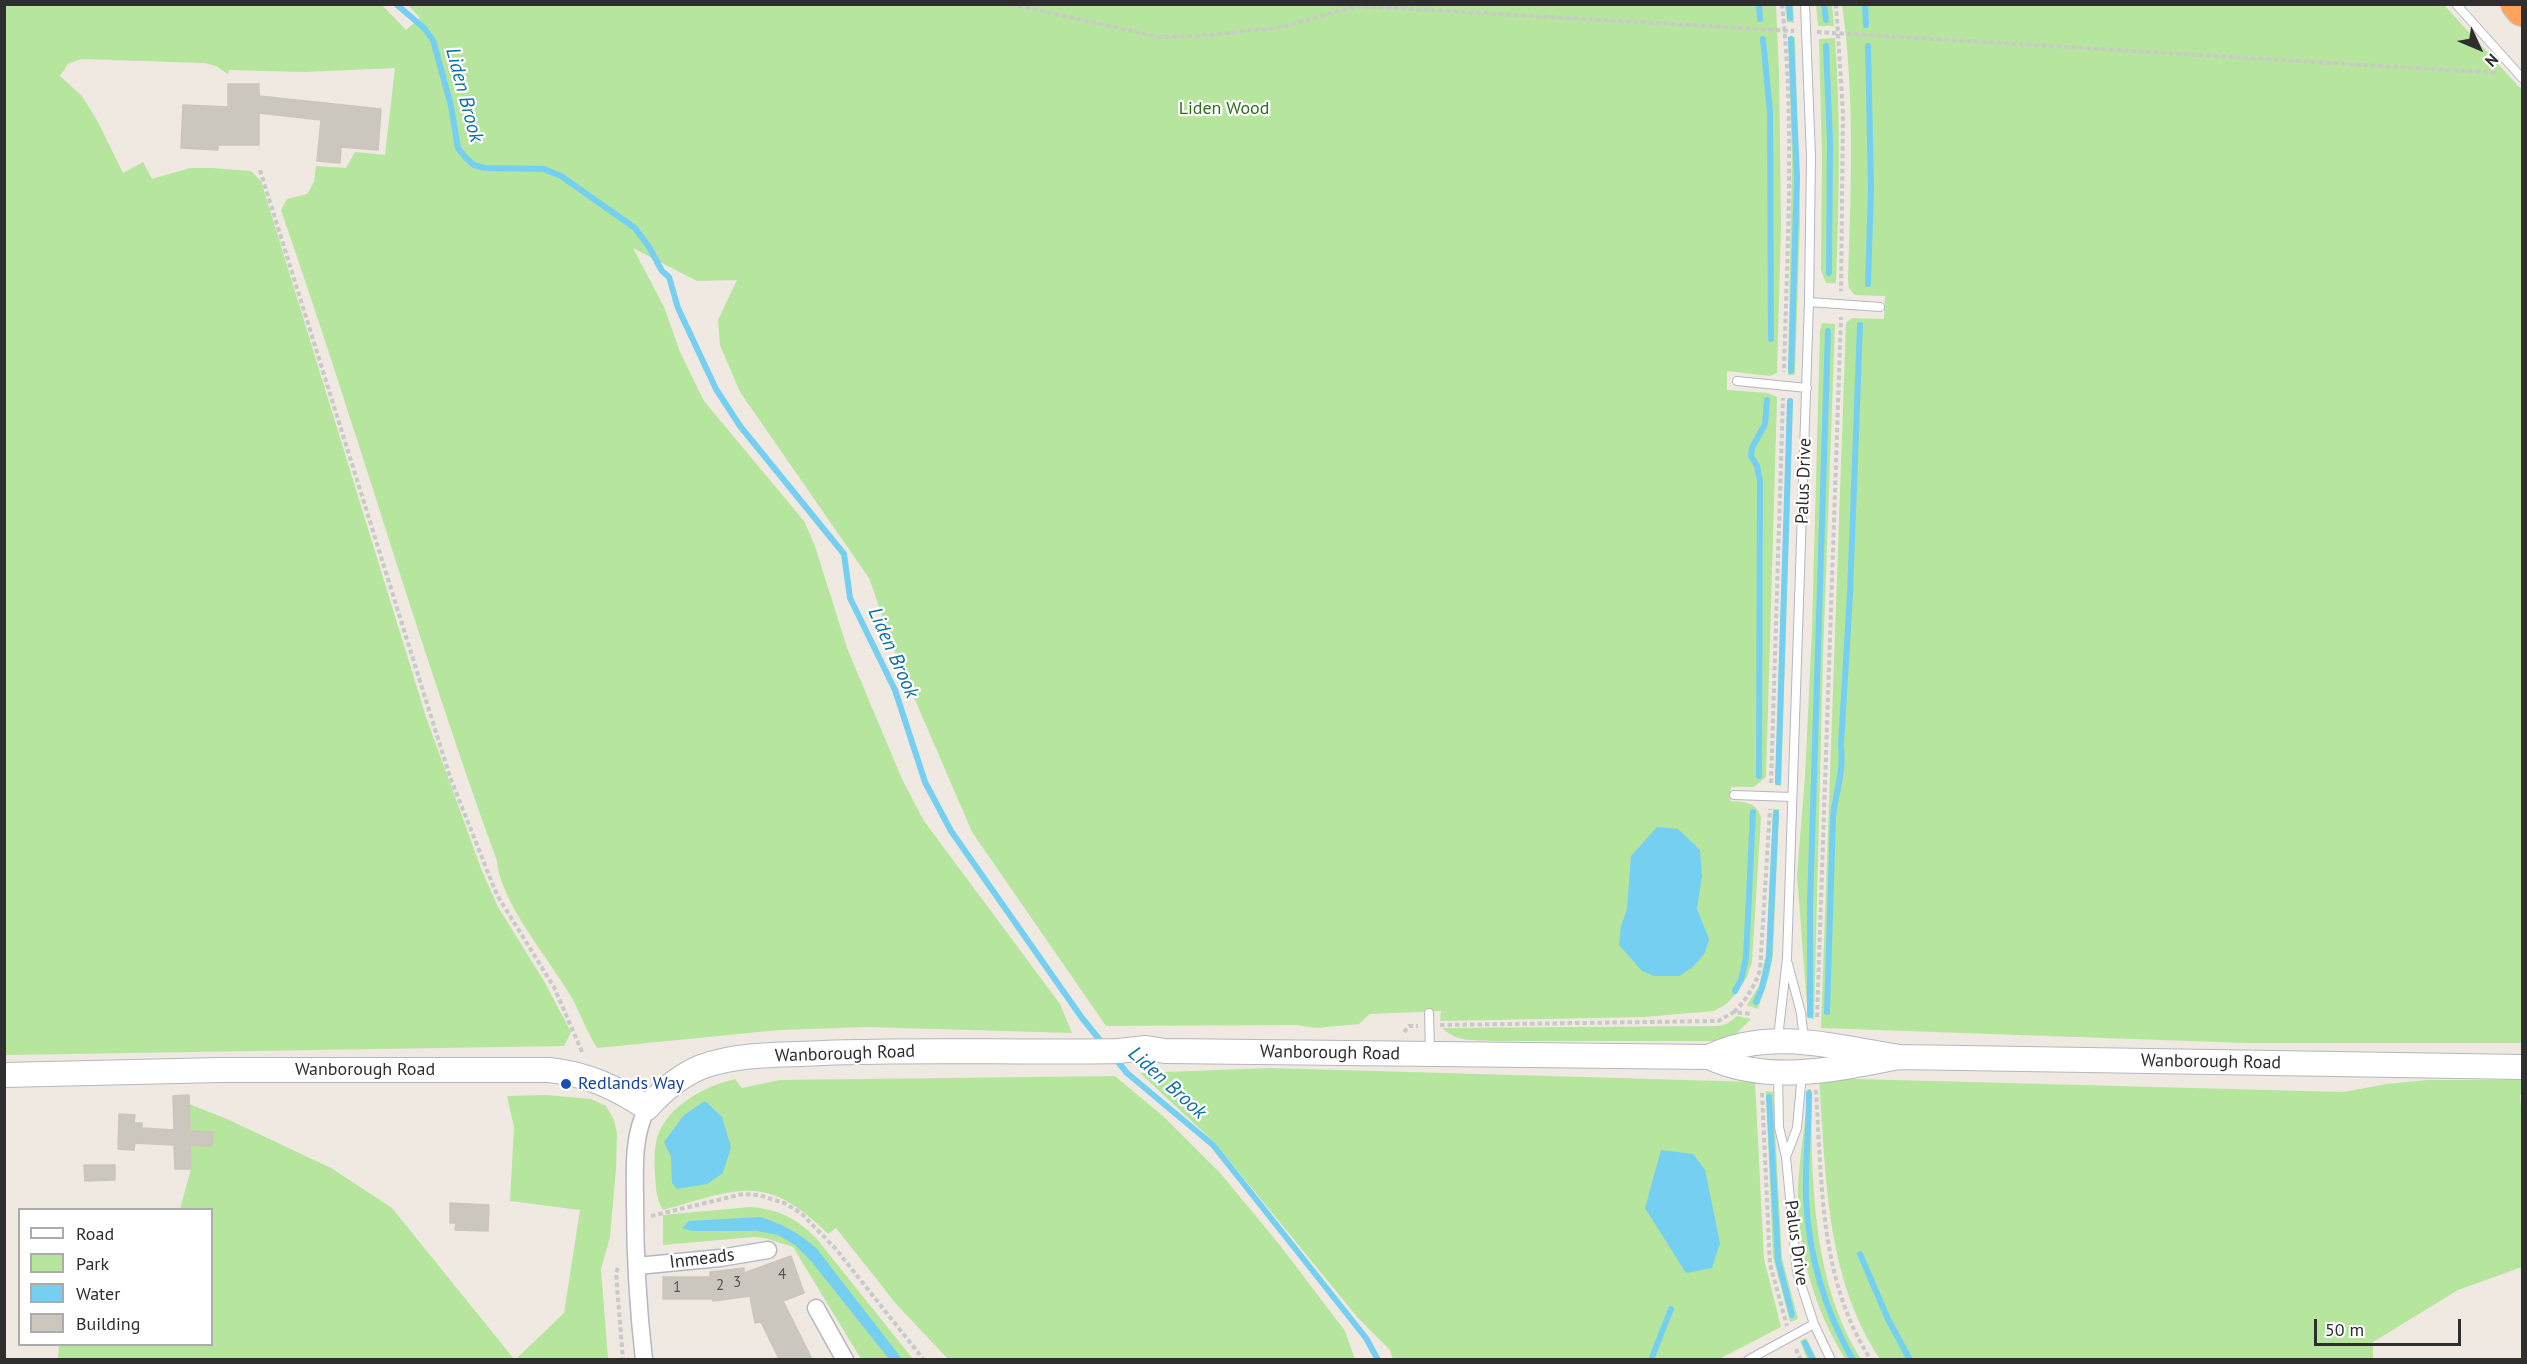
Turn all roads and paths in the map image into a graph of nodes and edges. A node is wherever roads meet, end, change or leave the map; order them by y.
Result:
1 (1011, 4) edge
2 (1782, 4) edge
3 (1805, 4) edge
4 (1836, 4) edge
5 (2456, 4) edge
6 (2517, 4) edge
7 (2523, 10) edge
8 (1785, 30) junction
9 (1808, 32) junction
10 (1839, 33) junction
11 (2520, 76) edge
12 (260, 170) dead end
13 (1809, 302) junction
14 (1841, 304) junction
15 (1880, 307) dead end
16 (1737, 381) dead end
17 (1784, 386) junction
18 (1807, 388) junction
19 (1734, 795) dead end
20 (1771, 796) junction
21 (1792, 797) junction
22 (1787, 958) junction
23 (1734, 1012) junction
24 (1429, 1013) dead end
25 (1752, 1014) dead end
26 (1430, 1025) junction
27 (1810, 1035) junction
28 (579, 1041) dead end
29 (1778, 1041) junction
30 (1396, 1054) junction
31 (1430, 1055) junction
32 (1709, 1057) junction
33 (1899, 1057) junction
34 (2523, 1067) edge
35 (4, 1075) edge
36 (1770, 1078) junction
37 (1809, 1078) junction
38 (647, 1108) junction
39 (1786, 1157) junction
40 (635, 1219) junction
41 (768, 1250) dead end
42 (637, 1266) junction
43 (816, 1308) dead end
44 (1814, 1324) junction
45 (1791, 1338) junction
46 (644, 1359) edge
47 (845, 1359) edge
48 (924, 1359) edge
49 (1748, 1359) edge
50 (1801, 1359) edge
51 (1831, 1359) edge
52 (1871, 1359) edge

1 - 8 path
2 - 8 path
3 - 9 lane, Palus Drive
4 - 10 path
5 - 11 lane
6 - 7 highway
8 - 9 path
8 - 17 path
9 - 10 path
9 - 13 lane, Palus Drive
10 - 11 path
10 - 14 path
12 - 28 path
13 - 14 lane
13 - 18 lane, Palus Drive
14 - 15 lane
14 - 27 path
16 - 17 lane
17 - 18 lane
17 - 20 path
18 - 21 lane, Palus Drive
19 - 20 lane
20 - 21 lane
20 - 23 path
21 - 22 lane, Palus Drive
22 - 27 lane, Palus Drive
22 - 29 lane, Palus Drive
23 - 25 path
23 - 26 path
24 - 26 lane
26 - 30 path
26 - 31 lane
27 - 29 street, Wanborough Road
27 - 33 street, Wanborough Road
27 - 37 street, Palus Drive
29 - 32 street, Wanborough Road
29 - 36 street, Palus Drive
30 - 31 street, Wanborough Road
30 - 38 street, Wanborough Road
31 - 32 street, Wanborough Road
32 - 36 street, Wanborough Road
33 - 34 street, Wanborough Road
33 - 37 street, Wanborough Road
35 - 38 street, Wanborough Road
36 - 37 street, Wanborough Road
36 - 39 lane, Palus Drive
36 - 45 path
37 - 39 lane, Palus Drive
37 - 52 path
38 - 40 street
39 - 44 lane, Palus Drive
40 - 42 street
40 - 48 path
41 - 42 street, Inmeads
42 - 46 street
43 - 47 street
44 - 45 lane
44 - 51 lane, Palus Drive
45 - 49 lane
45 - 50 path

